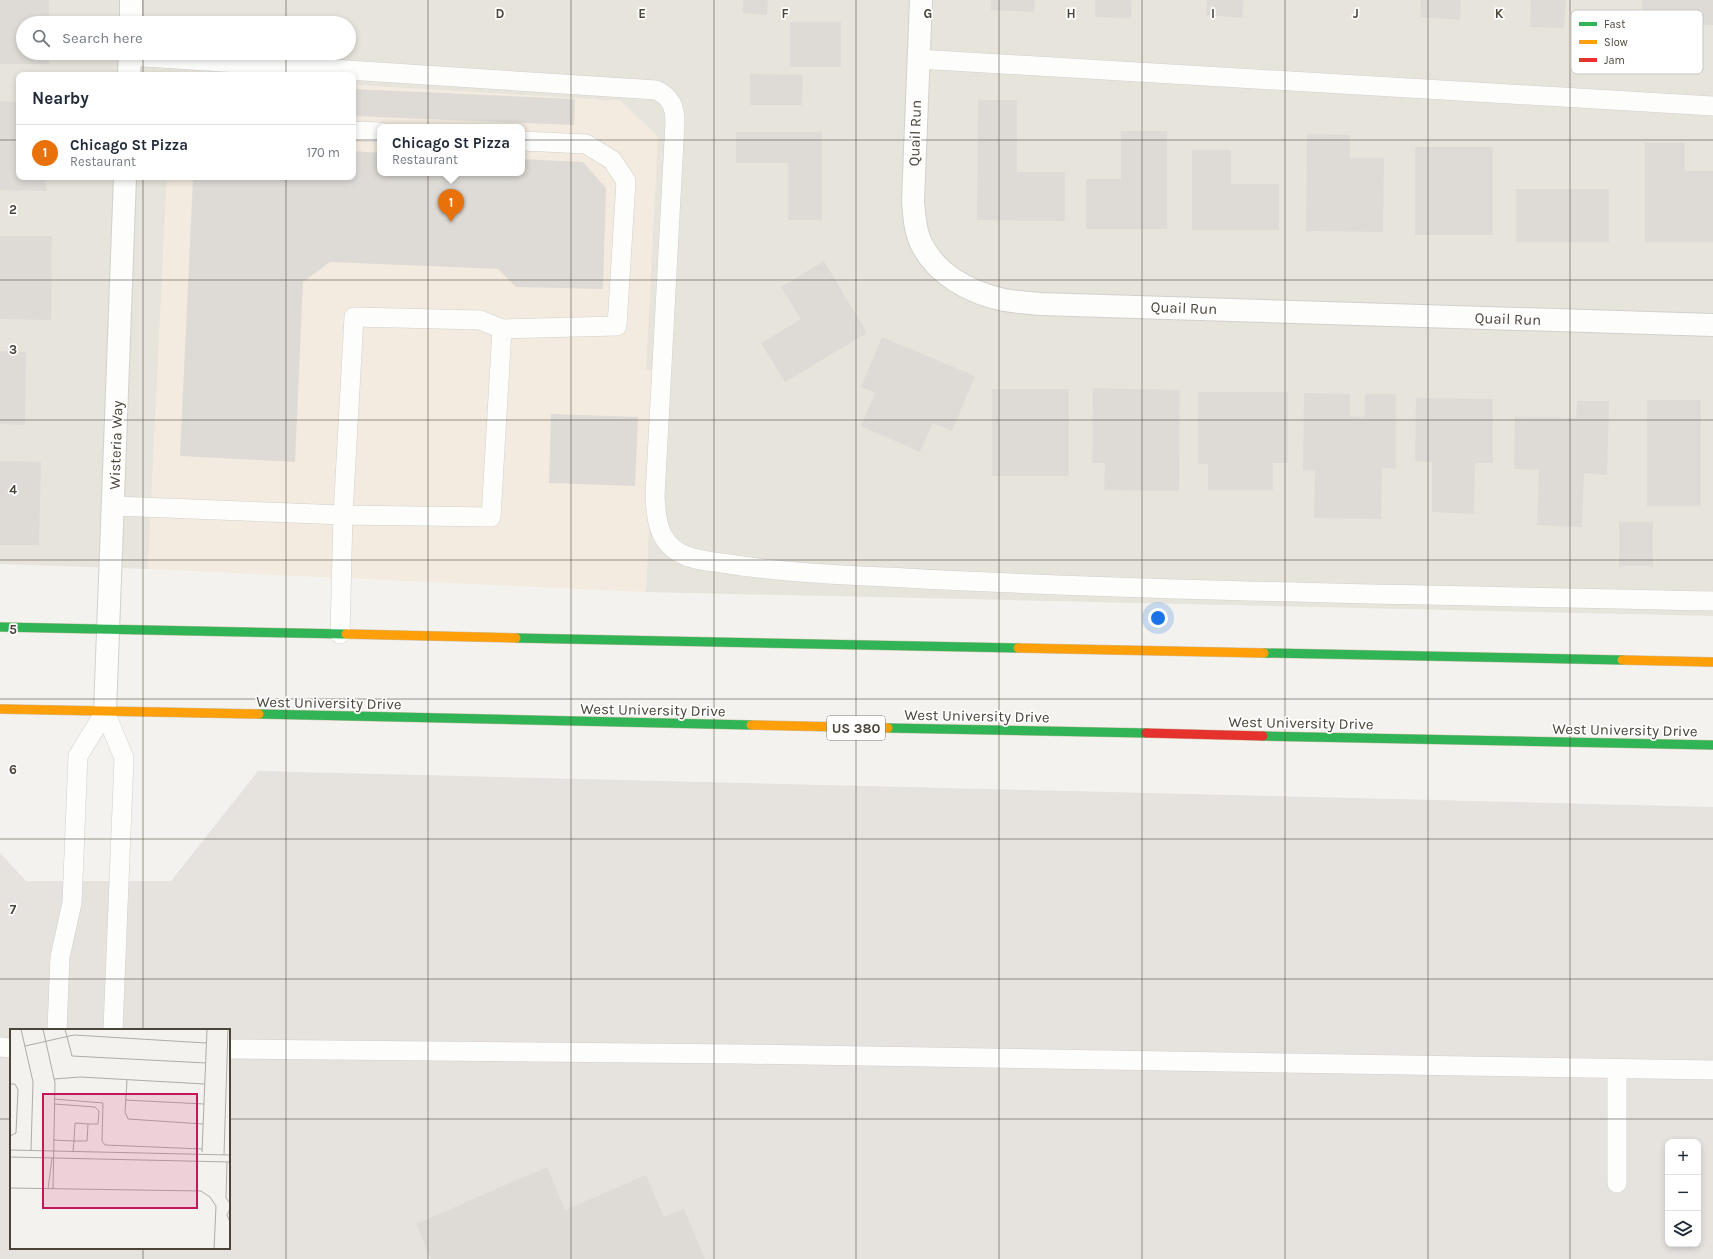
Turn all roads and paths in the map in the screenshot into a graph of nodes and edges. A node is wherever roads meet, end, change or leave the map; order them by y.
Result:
1 (131, 0) edge
2 (921, 0) edge
3 (131, 16) edge
4 (918, 58) junction
5 (129, 61) edge
6 (329, 72) edge
7 (356, 73) edge
8 (1713, 106) edge
9 (356, 131) edge
10 (377, 132) edge
11 (525, 140) edge
12 (125, 180) edge
13 (1713, 325) edge
14 (502, 329) junction
15 (114, 506) junction
16 (342, 515) junction
17 (1713, 602) edge
18 (0, 627) edge
19 (109, 629) junction
20 (340, 634) junction
21 (1713, 662) edge
22 (0, 709) edge
23 (105, 712) junction
24 (1713, 745) edge
25 (57, 1029) edge
26 (113, 1029) edge
27 (230, 1049) edge
28 (1617, 1069) junction
29 (1713, 1070) edge
30 (1617, 1183) dead end

1 - 3 street
2 - 4 street, Quail Run
4 - 8 lane
4 - 13 street, Quail Run
5 - 6 lane
7 - 17 lane
9 - 10 lane
11 - 14 lane
12 - 15 street, Wisteria Way
14 - 16 lane
14 - 16 lane
15 - 16 lane
15 - 19 street, Wisteria Way
16 - 20 lane
18 - 19 highway
19 - 20 highway
19 - 23 street, Wisteria Way
20 - 21 highway
22 - 23 highway, West University Drive / US 380
23 - 24 highway, West University Drive / US 380
23 - 25 lane
23 - 26 lane
27 - 28 lane
28 - 29 lane
28 - 30 lane

